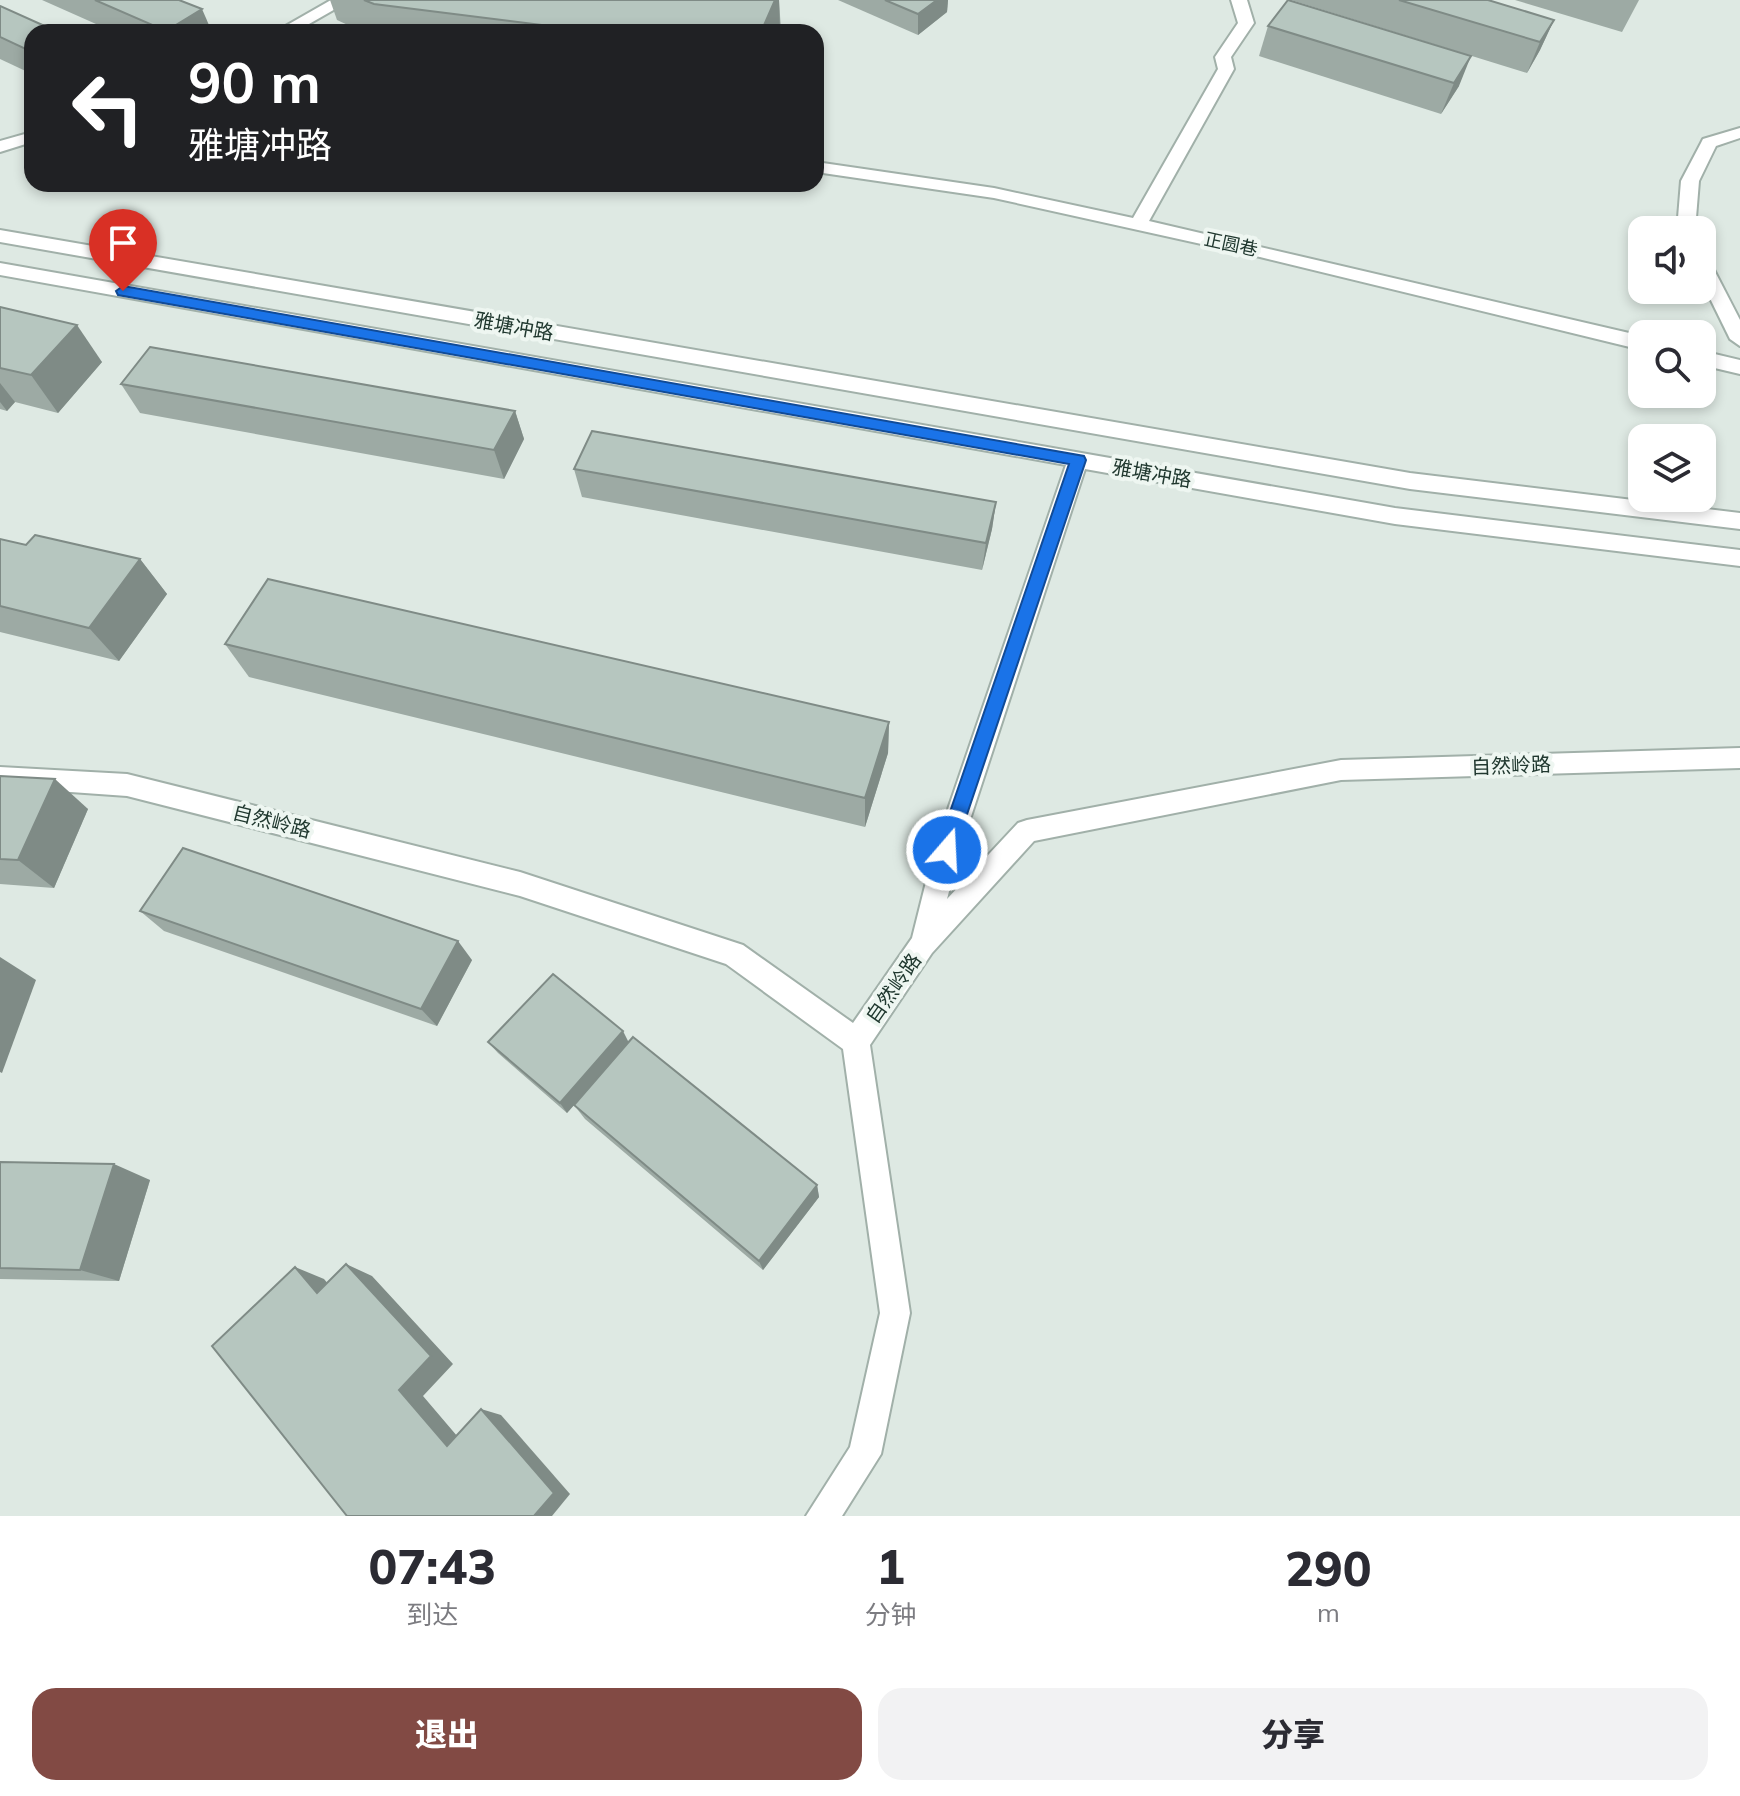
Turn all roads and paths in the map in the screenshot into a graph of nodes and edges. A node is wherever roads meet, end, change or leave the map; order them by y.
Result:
1 (343, 0) edge
2 (1239, 0) edge
3 (298, 24) edge
4 (1740, 133) edge
5 (24, 140) edge
6 (0, 147) edge
7 (824, 168) edge
8 (1687, 216) edge
9 (1138, 224) junction
10 (0, 236) edge
11 (0, 269) edge
12 (1716, 291) edge
13 (1737, 331) edge
14 (1628, 340) edge
15 (1716, 361) edge
16 (1740, 367) edge
17 (1078, 460) junction
18 (1740, 521) edge
19 (1740, 558) edge
20 (1740, 758) edge
21 (0, 777) edge
22 (923, 944) junction
23 (856, 1042) junction
24 (822, 1516) edge

1 - 3 street
2 - 9 street
4 - 8 street
5 - 6 street
7 - 9 street, 正圆巷
9 - 14 street, 正圆巷
10 - 18 street, 雅塘冲路
11 - 17 street, 雅塘冲路
12 - 13 street
15 - 16 street
17 - 19 street, 雅塘冲路
17 - 22 street
20 - 22 street, 自然岭路
21 - 23 street, 自然岭路
22 - 23 street, 自然岭路
23 - 24 street

